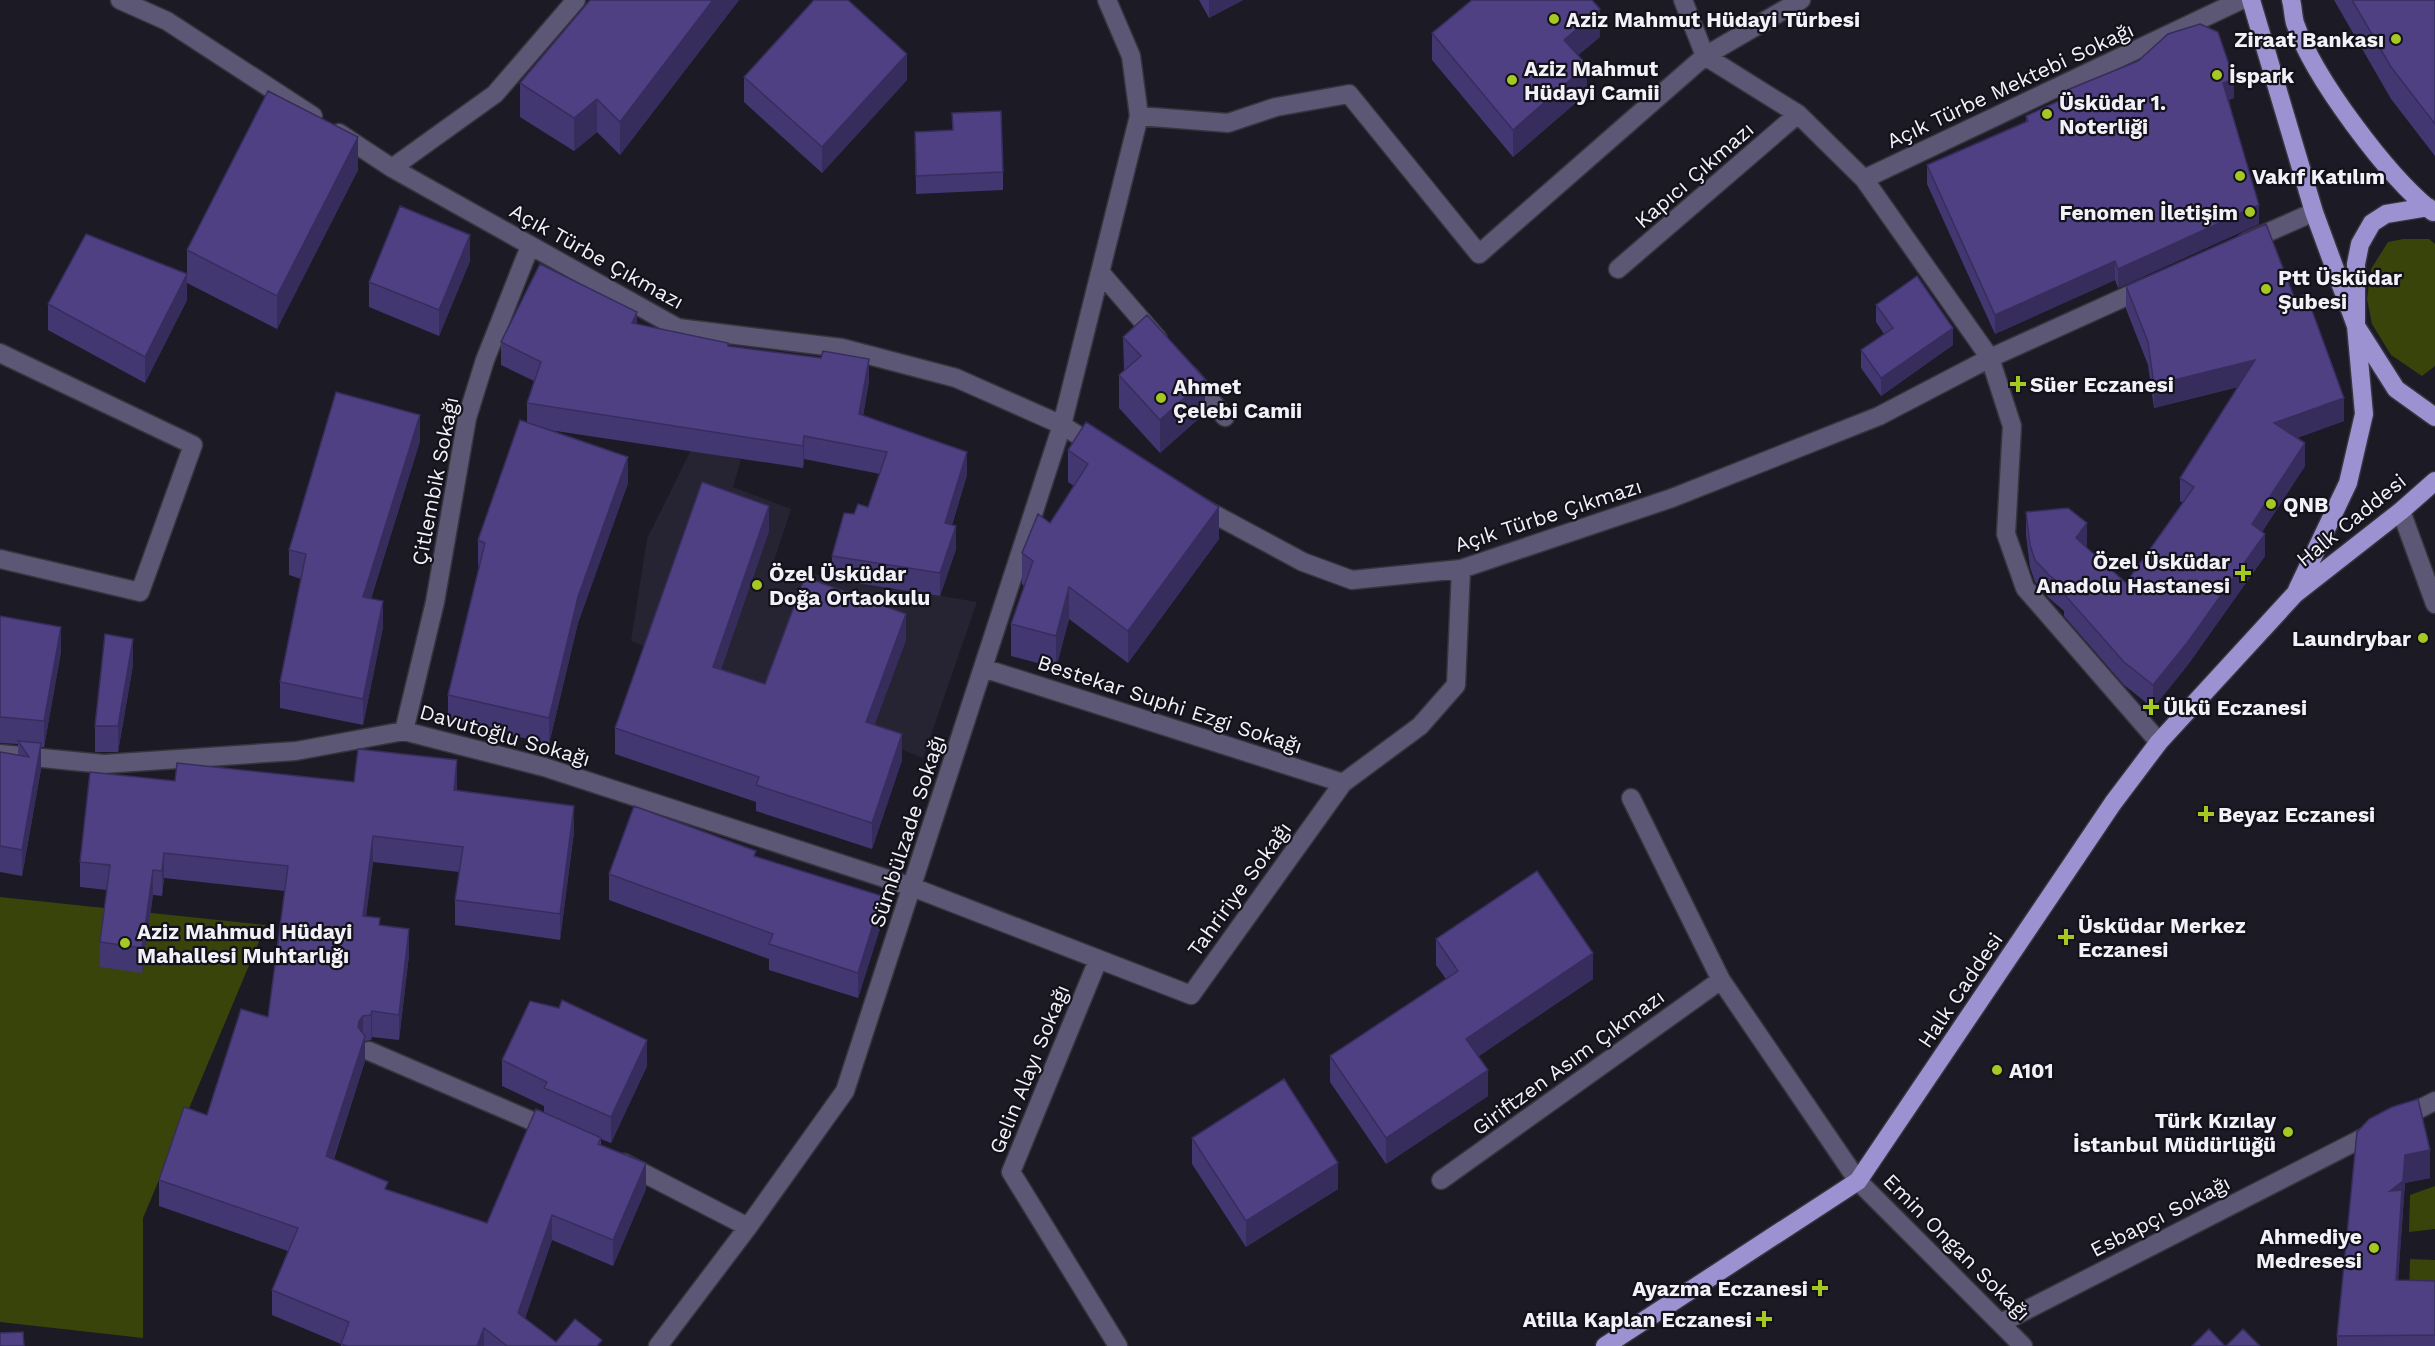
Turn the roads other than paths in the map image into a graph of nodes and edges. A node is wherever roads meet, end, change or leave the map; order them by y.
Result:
1 (120, 0) edge
2 (576, 0) edge
3 (1107, 0) edge
4 (1683, 0) edge
5 (1801, 0) edge
6 (2241, 0) edge
7 (2250, 0) edge
8 (2291, 0) edge
9 (1705, 56) junction
10 (1798, 114) junction
11 (1139, 116) junction
12 (392, 168) junction
13 (1864, 179) junction
14 (2431, 210) edge
15 (2314, 212) junction
16 (530, 246) junction
17 (2228, 251) edge
18 (1618, 269) dead end
19 (1100, 272) junction
20 (2163, 280) edge
21 (2356, 327) junction
22 (0, 353) edge
23 (1990, 358) junction
24 (1225, 417) dead end
25 (2435, 417) edge
26 (1062, 424) junction
27 (1108, 455) edge
28 (2435, 481) edge
29 (1180, 495) edge
30 (2401, 511) junction
31 (0, 559) edge
32 (1461, 570) junction
33 (2295, 594) junction
34 (2435, 604) edge
35 (983, 668) junction
36 (404, 730) junction
37 (2159, 742) junction
38 (0, 754) edge
39 (1343, 783) junction
40 (1631, 798) dead end
41 (912, 887) junction
42 (1098, 960) junction
43 (1721, 980) junction
44 (369, 1051) dead end
45 (2435, 1101) edge
46 (570, 1138) edge
47 (612, 1157) edge
48 (1441, 1180) dead end
49 (1858, 1181) junction
50 (748, 1227) junction
51 (2001, 1323) junction
52 (658, 1346) edge
53 (1118, 1346) edge
54 (1605, 1346) edge
55 (2023, 1346) edge

1 - 12 street, Açık Türbe Çıkmazı
2 - 12 street
3 - 11 street
4 - 9 street
5 - 9 street
6 - 13 street, Açık Türbe Mektebi Sokağı
7 - 15 main road
8 - 14 main road
9 - 10 street
9 - 11 street
10 - 13 street
10 - 18 street, Kapıcı Çıkmazı
11 - 19 street, Sümbülzade Sokağı
12 - 16 street, Açık Türbe Çıkmazı
13 - 23 street
14 - 21 main road
15 - 17 street
15 - 21 main road
16 - 26 street, Açık Türbe Çıkmazı
16 - 36 street, Çitlembik Sokağı
19 - 24 street
19 - 26 street, Sümbülzade Sokağı
20 - 23 street, Açık Türbe Çıkmazı
21 - 25 main road
21 - 33 main road, Halk Caddesi
22 - 31 street
23 - 32 street, Açık Türbe Çıkmazı
23 - 37 street
26 - 27 street, Açık Türbe Çıkmazı
26 - 35 street, Sümbülzade Sokağı
28 - 30 main road, Halk Caddesi
29 - 32 street, Açık Türbe Çıkmazı
30 - 33 main road, Halk Caddesi
30 - 34 street
32 - 39 street, Tahririye Sokağı
33 - 37 main road, Halk Caddesi
35 - 39 street, Bestekar Suphi Ezgi Sokağı
35 - 41 street, Sümbülzade Sokağı
36 - 38 street, Davutoğlu Sokağı
36 - 41 street, Davutoğlu Sokağı
37 - 49 main road, Halk Caddesi
39 - 42 street, Tahririye Sokağı
40 - 43 street
41 - 42 street, Tahririye Sokağı
41 - 50 street, Sümbülzade Sokağı
42 - 53 street, Gelin Alayı Sokağı
43 - 48 street, Giriftzen Asım Çıkmazı
43 - 49 street
44 - 46 street
45 - 51 street, Esbapçı Sokağı
47 - 50 street
49 - 51 street, Emin Ongan Sokağı
49 - 54 main road, Halk Caddesi
50 - 52 street, Sümbülzade Sokağı
51 - 55 street, Emin Ongan Sokağı

